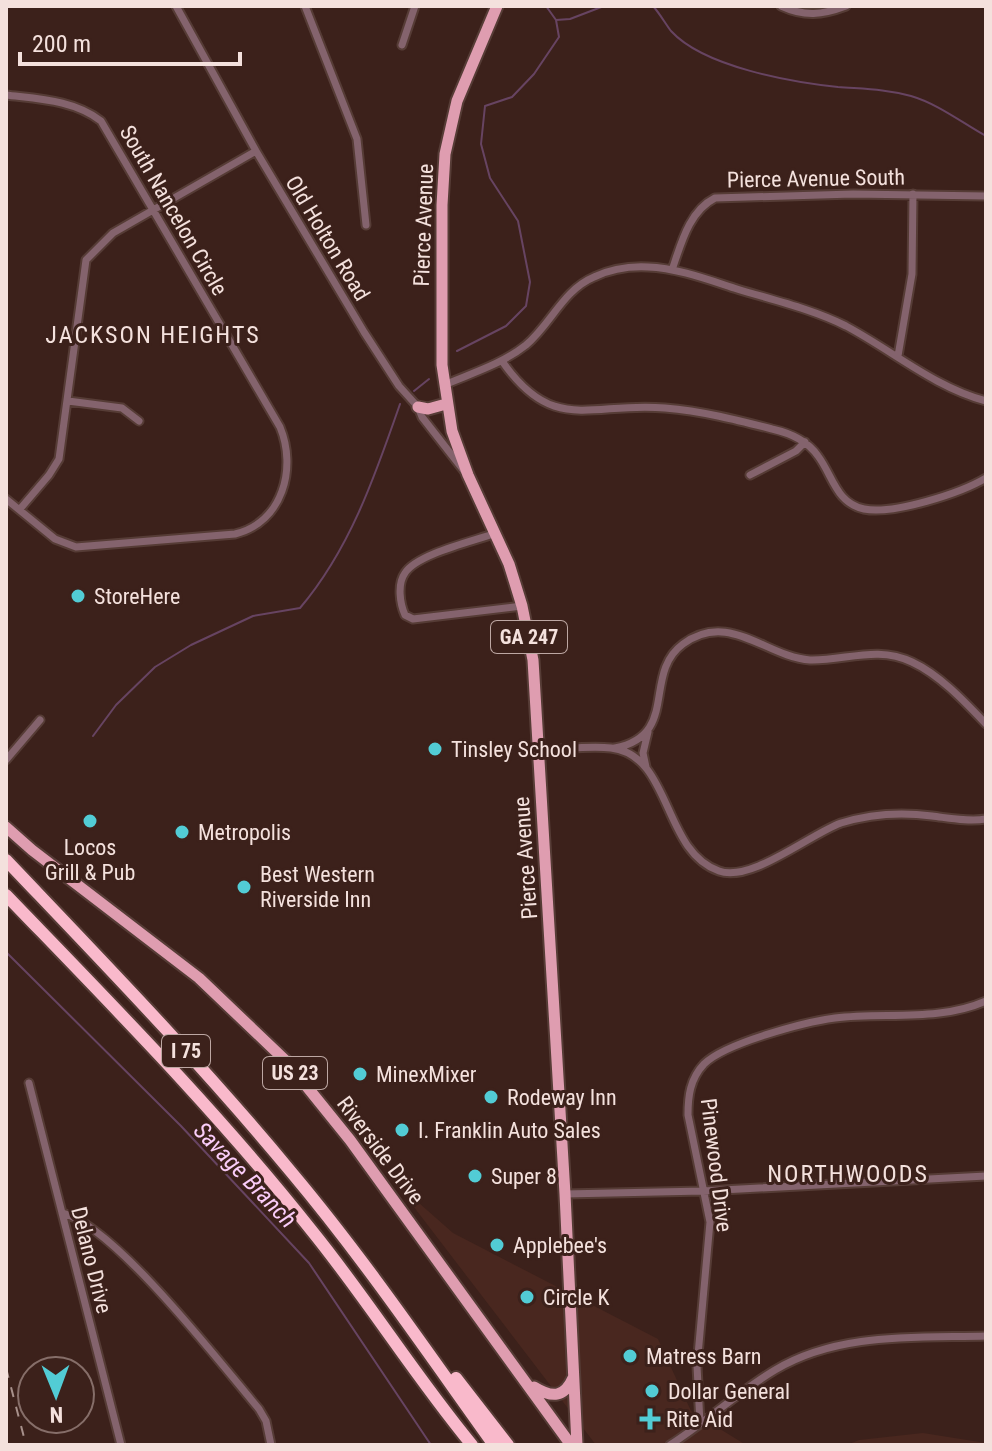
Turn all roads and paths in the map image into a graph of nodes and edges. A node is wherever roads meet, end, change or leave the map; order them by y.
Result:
1 (305, 6) edge
2 (415, 6) edge
3 (497, 6) edge
4 (781, 6) edge
5 (846, 6) edge
6 (177, 7) edge
7 (402, 45) dead end
8 (6, 95) edge
9 (256, 151) junction
10 (913, 194) junction
11 (986, 196) edge
12 (154, 210) junction
13 (366, 225) dead end
14 (672, 270) junction
15 (898, 356) junction
16 (502, 361) junction
17 (444, 385) junction
18 (68, 401) junction
19 (986, 401) edge
20 (446, 404) junction
21 (418, 407) junction
22 (139, 421) dead end
23 (805, 442) junction
24 (468, 475) junction
25 (750, 475) dead end
26 (986, 478) edge
27 (6, 499) edge
28 (20, 509) junction
29 (496, 533) junction
30 (522, 606) junction
31 (40, 720) dead end
32 (986, 724) edge
33 (648, 731) junction
34 (613, 748) junction
35 (538, 750) junction
36 (6, 760) edge
37 (646, 769) junction
38 (986, 819) edge
39 (6, 827) edge
40 (6, 860) edge
41 (6, 895) edge
42 (986, 1001) edge
43 (29, 1083) dead end
44 (986, 1176) edge
45 (703, 1191) junction
46 (565, 1194) junction
47 (62, 1213) junction
48 (417, 1334) junction
49 (986, 1336) edge
50 (573, 1377) junction
51 (527, 1384) junction
52 (438, 1404) junction
53 (700, 1423) junction
54 (121, 1445) edge
55 (271, 1445) edge
56 (460, 1445) edge
57 (472, 1445) edge
58 (494, 1445) edge
59 (508, 1445) edge
60 (574, 1445) edge
61 (670, 1445) edge

1 - 13 street
2 - 7 street
3 - 17 main road, Pierce Avenue / GA 247
4 - 5 street
6 - 9 street, Old Holton Road
8 - 12 street, South Nancelon Circle
9 - 12 street
9 - 21 street, Old Holton Road
10 - 11 street, Pierce Avenue South
10 - 14 street, Pierce Avenue South
10 - 15 street
12 - 18 street
12 - 28 street, South Nancelon Circle
14 - 15 street
14 - 16 street
15 - 19 street
16 - 17 street
16 - 23 street
17 - 20 main road, Pierce Avenue / GA 247
18 - 22 street
18 - 28 street
20 - 21 main road
20 - 24 main road, Pierce Avenue / GA 247
21 - 24 street, Old Holton Road
23 - 25 street
23 - 26 street
24 - 29 main road, Pierce Avenue / GA 247
27 - 28 street
29 - 30 main road, Pierce Avenue / GA 247
29 - 30 street
30 - 35 main road, Pierce Avenue / GA 247
31 - 36 street
32 - 33 street
33 - 34 street
33 - 37 street
34 - 35 street
34 - 37 street
35 - 46 main road, Pierce Avenue / GA 247
37 - 38 street
39 - 51 main road, Riverside Drive / US 23
40 - 48 highway, I 75
41 - 52 highway, I 75
42 - 45 street, Pinewood Drive
43 - 47 street, Delano Drive
44 - 45 street
45 - 46 street
45 - 53 street, Pinewood Drive
46 - 50 main road, Pierce Avenue / GA 247
47 - 54 street, Delano Drive
47 - 55 street
48 - 58 highway, I 75
48 - 59 highway
49 - 53 street
50 - 51 main road
50 - 60 main road, Pierce Avenue / GA 247
51 - 60 main road, Riverside Drive / US 23
52 - 56 highway
52 - 57 highway, I 75
53 - 61 street

